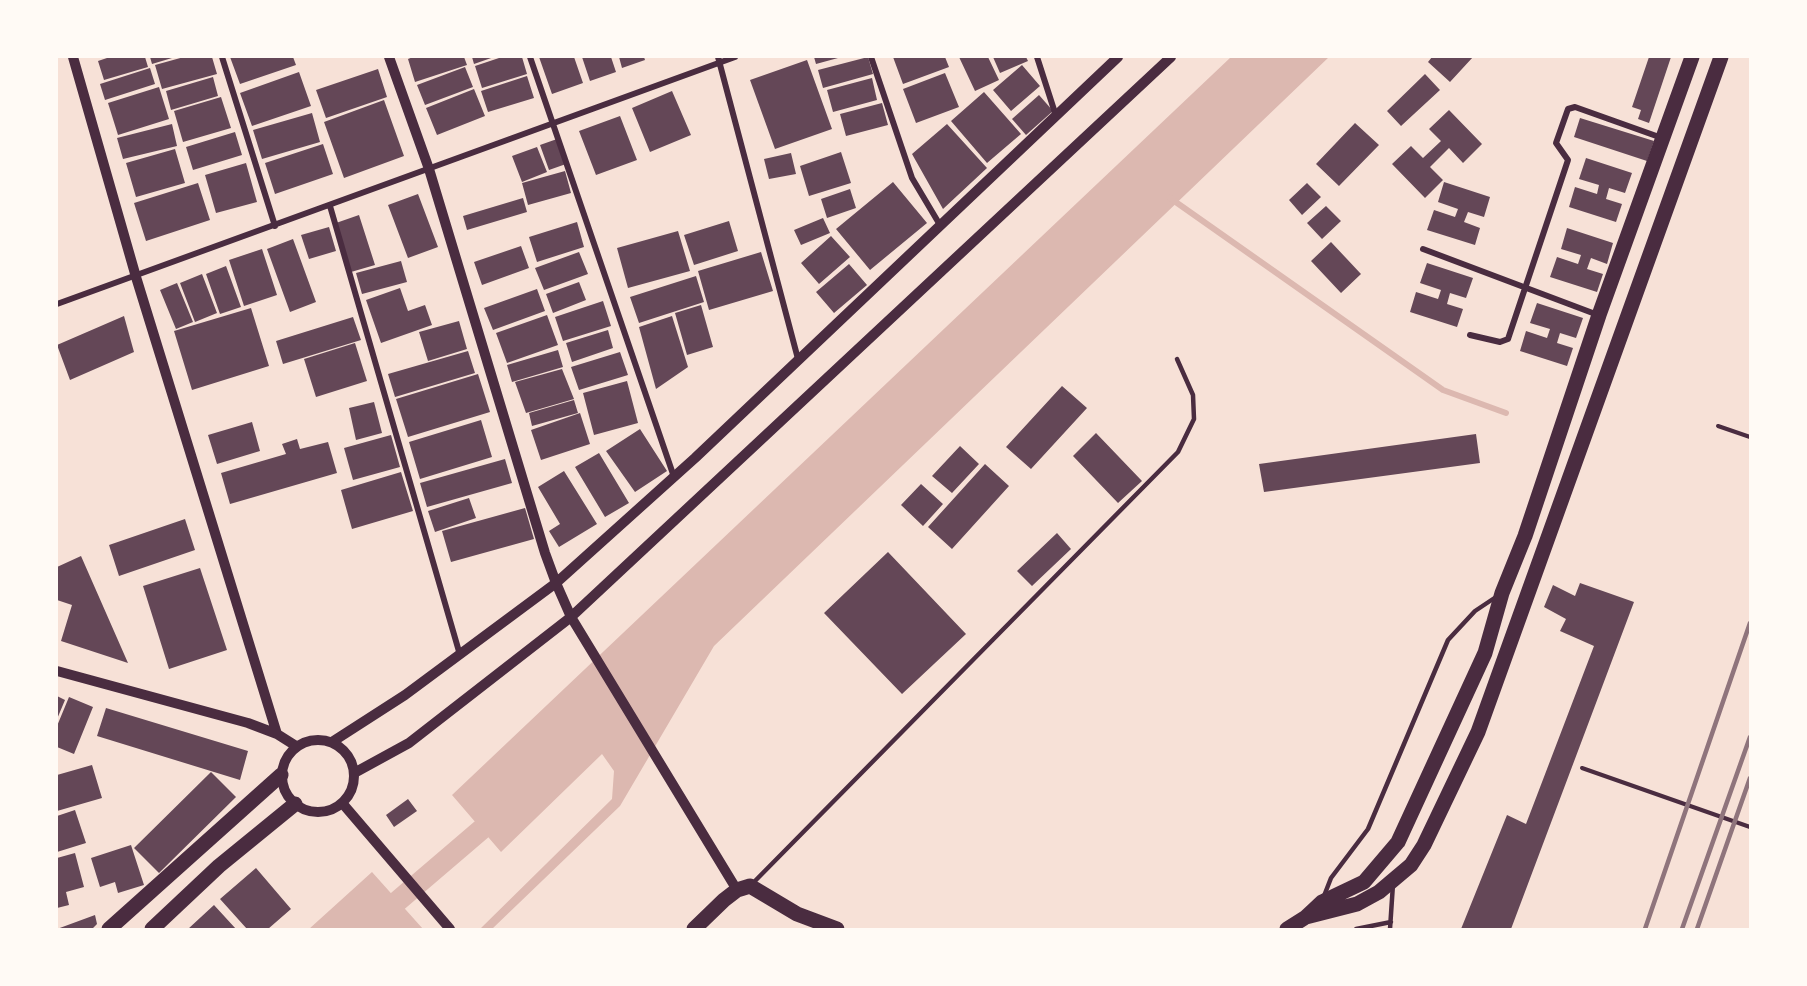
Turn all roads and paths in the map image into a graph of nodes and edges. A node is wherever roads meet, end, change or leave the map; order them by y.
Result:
1 (74, 57) edge
2 (222, 57) edge
3 (389, 57) edge
4 (530, 57) edge
5 (735, 57) edge
6 (871, 57) edge
7 (1037, 57) edge
8 (1118, 57) edge
9 (1171, 57) edge
10 (1692, 57) edge
11 (1721, 57) edge
12 (719, 60) edge
13 (1056, 116) junction
14 (555, 125) junction
15 (1662, 138) junction
16 (429, 169) junction
17 (330, 206) junction
18 (940, 225) junction
19 (275, 226) junction
20 (1423, 249) dead end
21 (136, 277) junction
22 (1527, 288) junction
23 (57, 304) edge
24 (1599, 315) junction
25 (1470, 335) dead end
26 (798, 359) junction
27 (1177, 359) dead end
28 (1718, 426) dead end
29 (1750, 437) edge
30 (674, 477) junction
31 (556, 583) junction
32 (1502, 593) junction
33 (571, 616) junction
34 (460, 655) junction
35 (57, 671) edge
36 (277, 734) junction
37 (333, 742) junction
38 (296, 746) junction
39 (1582, 768) dead end
40 (356, 772) junction
41 (281, 775) junction
42 (295, 804) junction
43 (343, 804) junction
44 (1750, 827) edge
45 (1393, 882) junction
46 (743, 888) junction
47 (1322, 902) junction
48 (1306, 917) junction
49 (1391, 922) junction
50 (109, 929) edge
51 (152, 929) edge
52 (450, 929) edge
53 (694, 929) edge
54 (837, 929) edge
55 (1287, 929) edge
56 (1356, 929) edge
57 (1390, 929) edge

1 - 21 street
2 - 19 street
3 - 16 street
4 - 14 street
5 - 12 street
6 - 18 street
7 - 13 street
8 - 13 street
9 - 33 street
10 - 15 main road
11 - 45 main road
12 - 14 street
12 - 26 street
13 - 18 street
14 - 16 street
14 - 30 street
15 - 22 street
15 - 24 main road
16 - 17 street
16 - 31 street
17 - 19 street
17 - 34 street
18 - 26 street
19 - 21 street
20 - 22 street
21 - 23 street
21 - 36 street
22 - 24 street
22 - 25 street
24 - 32 main road
26 - 30 street
27 - 46 lane
28 - 29 path
30 - 31 street
31 - 33 street
31 - 34 street
32 - 47 lane
32 - 47 main road
33 - 40 street
33 - 46 street
34 - 37 street
35 - 36 street
36 - 38 street
37 - 38 street
37 - 40 street
38 - 41 street
39 - 44 path
40 - 43 street
41 - 42 street
41 - 50 main road
42 - 43 street
42 - 51 main road
43 - 52 street
45 - 48 main road
45 - 49 lane
46 - 53 main road
46 - 54 main road
47 - 48 main road
48 - 55 main road
49 - 56 lane
49 - 57 lane

